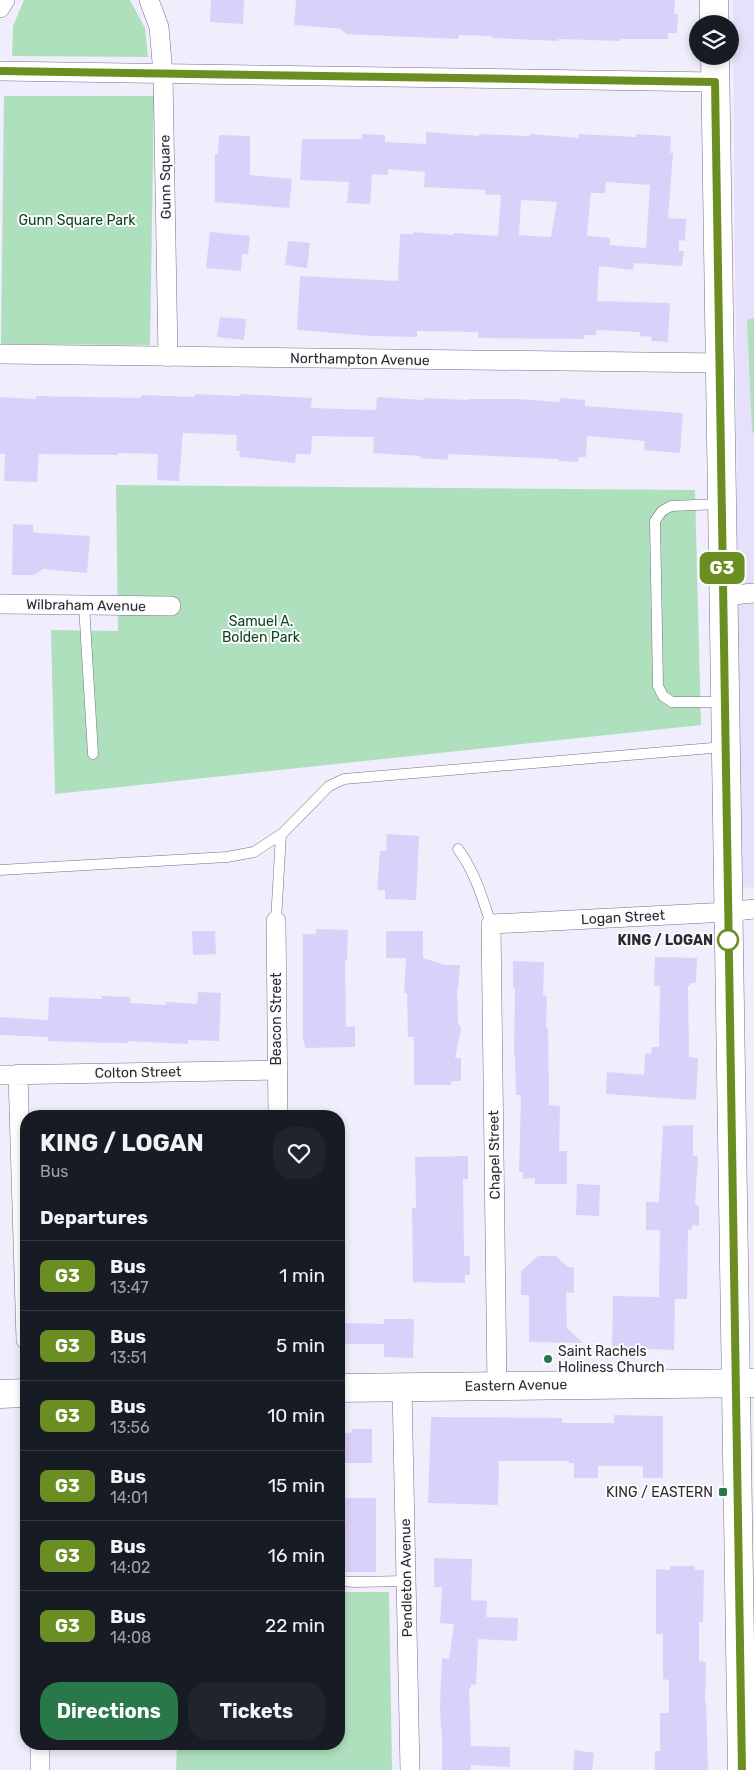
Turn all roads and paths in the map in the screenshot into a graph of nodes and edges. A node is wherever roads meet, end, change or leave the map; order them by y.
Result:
1 (4, 0) edge
2 (149, 0) edge
3 (714, 0) edge
4 (0, 8) edge
5 (714, 15) edge
6 (715, 69) edge
7 (0, 71) edge
8 (163, 74) junction
9 (0, 354) edge
10 (168, 357) junction
11 (719, 363) junction
12 (721, 504) junction
13 (754, 593) edge
14 (723, 596) junction
15 (0, 604) edge
16 (84, 605) junction
17 (171, 606) dead end
18 (724, 702) junction
19 (725, 747) junction
20 (93, 754) dead end
21 (282, 834) junction
22 (458, 849) dead end
23 (0, 870) edge
24 (741, 910) edge
25 (276, 921) joint
26 (491, 924) junction
27 (276, 1070) junction
28 (9, 1075) edge
29 (278, 1110) edge
30 (20, 1246) edge
31 (744, 1383) edge
32 (497, 1386) junction
33 (402, 1387) junction
34 (345, 1388) edge
35 (20, 1393) edge
36 (0, 1394) edge
37 (345, 1581) edge
38 (406, 1581) junction
39 (40, 1750) edge
40 (40, 1770) edge
41 (410, 1770) edge
42 (742, 1770) edge

1 - 4 street
2 - 8 street, Gunn Square
3 - 5 street
6 - 8 street
6 - 11 street
7 - 8 street
8 - 10 street, Gunn Square
9 - 10 street, Northampton Avenue
10 - 11 street, Northampton Avenue
11 - 12 street
12 - 14 street
12 - 18 lane
13 - 14 street
14 - 18 street
15 - 16 street, Wilbraham Avenue
16 - 17 street, Wilbraham Avenue
16 - 20 lane
18 - 19 street
19 - 21 lane
19 - 24 street
21 - 23 lane
21 - 25 lane
22 - 26 lane
24 - 26 street, Logan Street
24 - 31 street
25 - 27 street, Beacon Street
26 - 32 street, Chapel Street
27 - 28 street, Colton Street
27 - 29 street, Beacon Street
28 - 30 street
31 - 32 street, Eastern Avenue
31 - 42 street
32 - 33 street, Eastern Avenue
33 - 34 street, Eastern Avenue
33 - 38 street, Pendleton Avenue
35 - 36 street
37 - 38 lane
38 - 41 street, Pendleton Avenue
39 - 40 street

